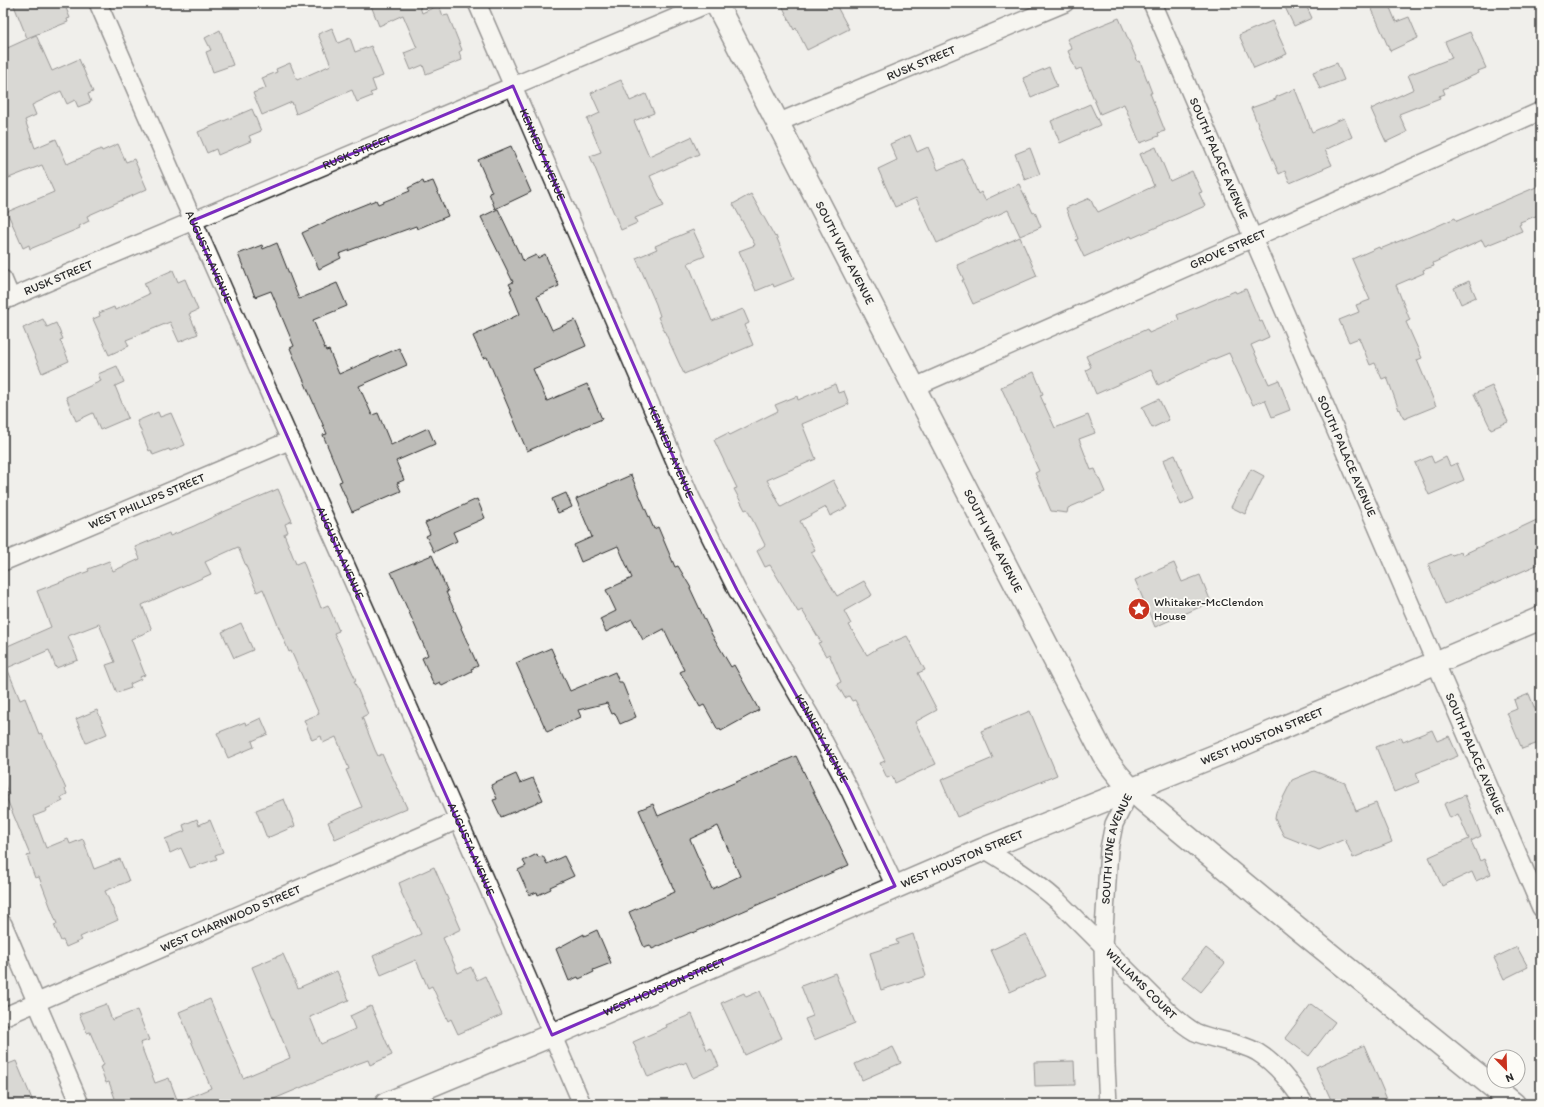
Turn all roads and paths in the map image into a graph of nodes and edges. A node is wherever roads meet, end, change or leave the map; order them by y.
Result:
1 (98, 3) edge
2 (477, 3) edge
3 (710, 3) edge
4 (716, 3) edge
5 (1065, 3) edge
6 (1152, 3) edge
7 (513, 86) junction
8 (1541, 111) edge
9 (777, 123) junction
10 (192, 221) junction
11 (1253, 237) junction
12 (3, 279) edge
13 (7, 299) edge
14 (915, 387) junction
15 (290, 440) junction
16 (3, 562) edge
17 (1541, 618) edge
18 (1437, 663) junction
19 (1131, 790) junction
20 (458, 820) junction
21 (984, 849) junction
22 (895, 886) junction
23 (1541, 908) edge
24 (3, 924) edge
25 (1103, 946) junction
26 (36, 1003) junction
27 (3, 1017) edge
28 (552, 1035) junction
29 (80, 1104) edge
30 (386, 1104) edge
31 (582, 1104) edge
32 (1108, 1104) edge
33 (1305, 1104) edge
34 (1514, 1104) edge

1 - 10 street, AUGUSTA AVENUE
2 - 7 street, KENNEDY AVENUE
3 - 7 street, RUSK STREET
4 - 9 main road, SOUTH VINE AVENUE
5 - 9 street, RUSK STREET
6 - 11 street, SOUTH PALACE AVENUE
7 - 10 street, RUSK STREET
7 - 22 street, KENNEDY AVENUE
8 - 11 street, GROVE STREET
9 - 14 main road, SOUTH VINE AVENUE
10 - 13 street, RUSK STREET
10 - 15 street, AUGUSTA AVENUE
11 - 14 street, GROVE STREET
11 - 18 street, SOUTH PALACE AVENUE
12 - 13 street
14 - 19 main road, SOUTH VINE AVENUE
15 - 16 street, WEST PHILLIPS STREET
15 - 20 street, AUGUSTA AVENUE
17 - 18 main road, WEST HOUSTON STREET
18 - 19 main road, WEST HOUSTON STREET
18 - 23 street, SOUTH PALACE AVENUE
19 - 21 main road, WEST HOUSTON STREET
19 - 25 street, SOUTH VINE AVENUE
19 - 34 main road
20 - 26 street, WEST CHARNWOOD STREET
20 - 28 street, AUGUSTA AVENUE
21 - 22 main road, WEST HOUSTON STREET
21 - 25 street, WILLIAMS COURT
22 - 28 main road, WEST HOUSTON STREET
24 - 26 street
25 - 32 street, SOUTH VINE AVENUE
25 - 33 street, WILLIAMS COURT
26 - 27 street, WEST CHARNWOOD STREET
26 - 29 street
28 - 30 main road, WEST HOUSTON STREET
28 - 31 street, AUGUSTA AVENUE

